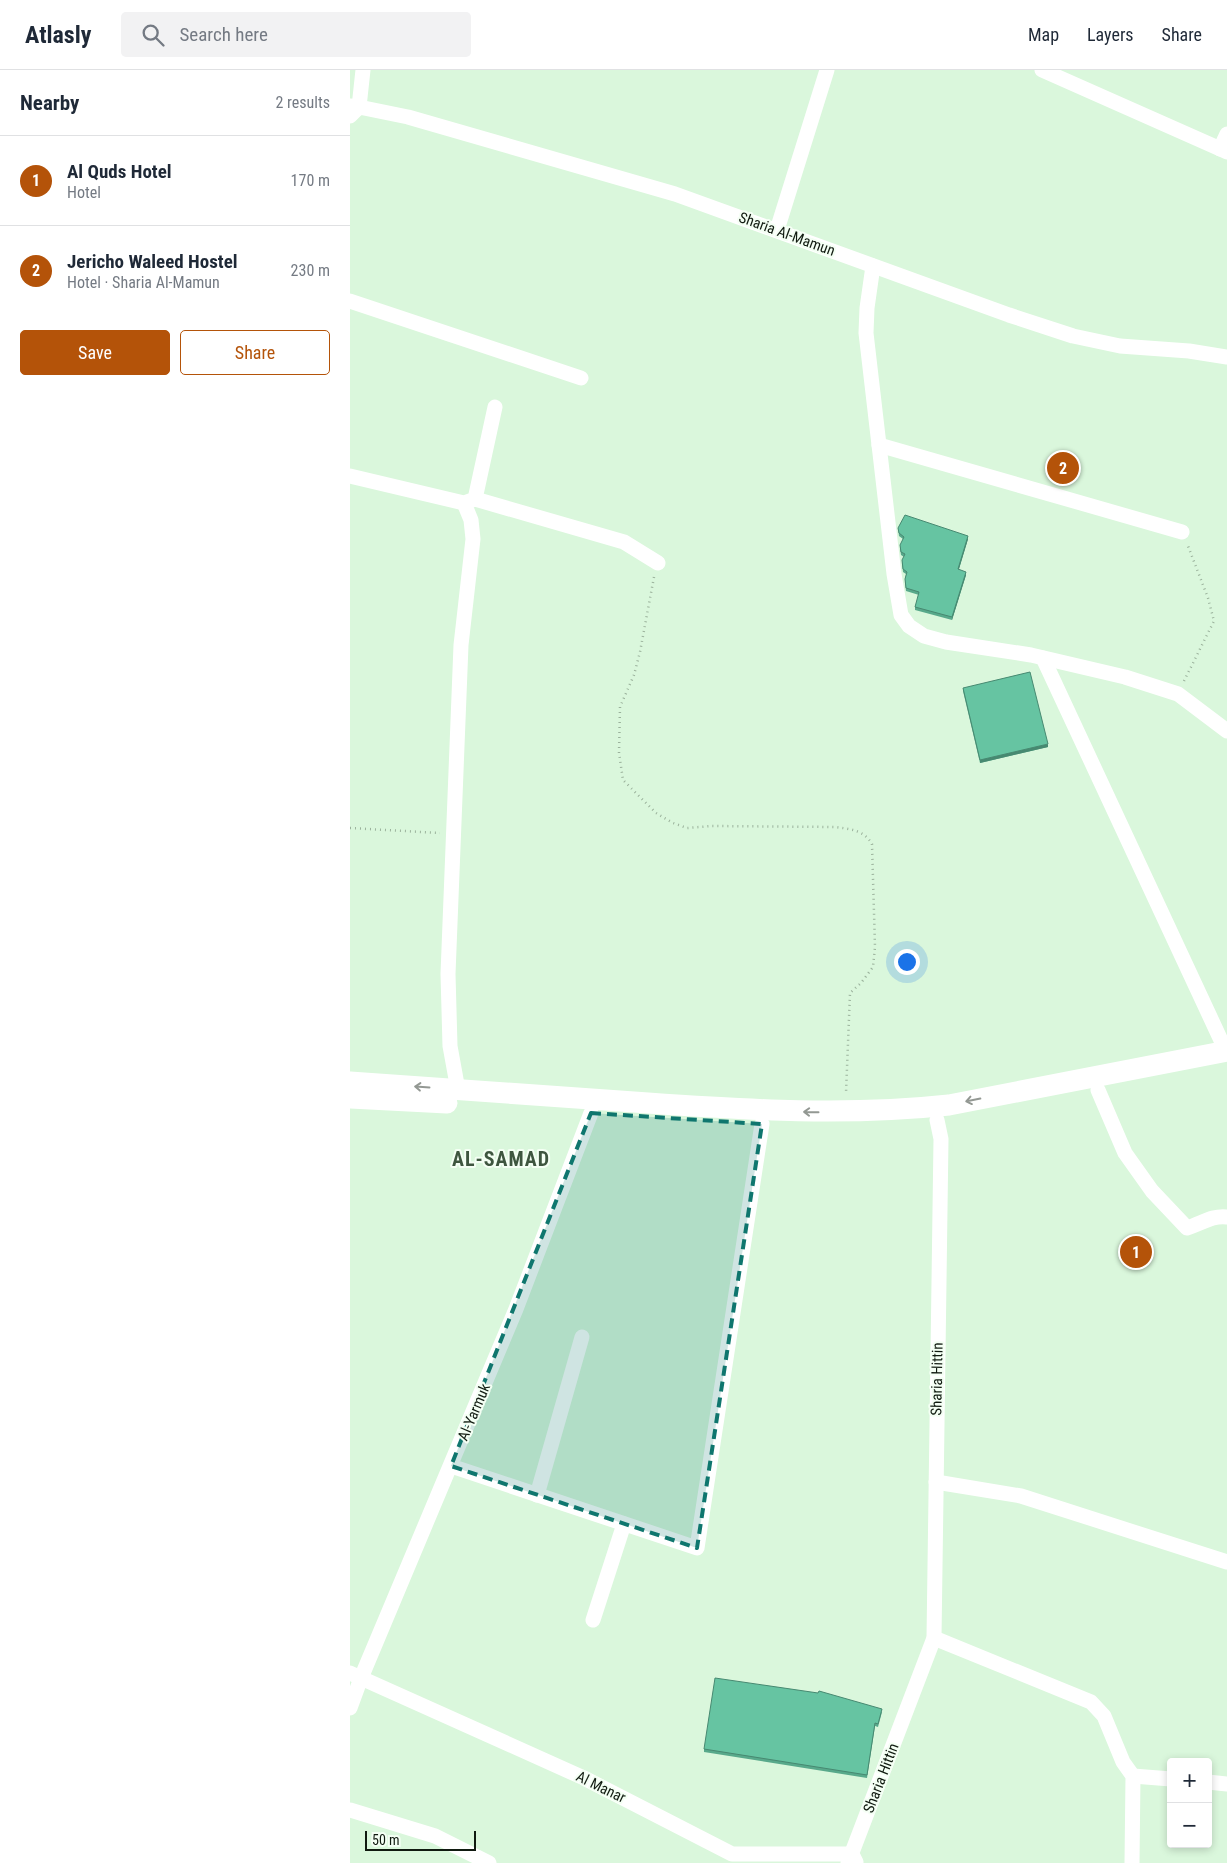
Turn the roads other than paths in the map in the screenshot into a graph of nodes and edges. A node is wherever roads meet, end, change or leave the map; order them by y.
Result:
1 (363, 70) edge
2 (827, 70) edge
3 (1042, 70) edge
4 (353, 110) edge
5 (1227, 134) edge
6 (1223, 150) edge
7 (777, 230) junction
8 (873, 266) junction
9 (350, 301) edge
10 (1227, 357) edge
11 (581, 378) dead end
12 (495, 406) dead end
13 (879, 445) junction
14 (350, 476) edge
15 (469, 501) junction
16 (1182, 532) road end
17 (658, 564) road end
18 (1043, 658) junction
19 (1227, 732) edge
20 (1227, 1056) edge
21 (350, 1082) edge
22 (458, 1090) junction
23 (1098, 1090) junction
24 (350, 1098) edge
25 (591, 1113) junction
26 (937, 1120) junction
27 (762, 1124) junction
28 (1227, 1217) edge
29 (582, 1338) dead end
30 (451, 1466) junction
31 (936, 1482) junction
32 (537, 1495) junction
33 (624, 1524) junction
34 (1227, 1562) edge
35 (593, 1620) dead end
36 (934, 1638) junction
37 (356, 1675) edge
38 (350, 1708) edge
39 (1133, 1776) junction
40 (1167, 1779) edge
41 (1212, 1782) edge
42 (1227, 1784) edge
43 (350, 1810) edge
44 (852, 1860) edge
45 (489, 1863) edge
46 (1132, 1863) edge

1 - 4 street
2 - 7 street
3 - 6 street
4 - 7 street, Sharia Al-Mamun
5 - 6 street
7 - 8 street, Sharia Al-Mamun
8 - 10 street, Sharia Al-Mamun
8 - 13 street
9 - 11 street
12 - 15 street
13 - 16 street
13 - 18 street
14 - 15 street
15 - 17 street
15 - 22 street
18 - 19 street
18 - 20 street
20 -> 22 main road
20 - 23 main road
22 -> 21 main road
23 - 26 main road
23 - 28 street
24 - 25 main road
25 - 27 main road
25 - 30 street, Al-Yarmuk
26 - 27 main road
26 - 31 street, Sharia Hittin
27 - 33 street
29 - 32 street
30 - 32 street
30 - 37 street, Al-Yarmuk
31 - 34 street
31 - 36 street, Sharia Hittin
32 - 33 street
33 - 35 street
36 - 39 street
36 - 44 street, Sharia Hittin
37 - 38 street, Al-Yarmuk
37 - 44 street, Al Manar
39 - 40 street
39 - 46 street
41 - 42 street
43 - 45 street

